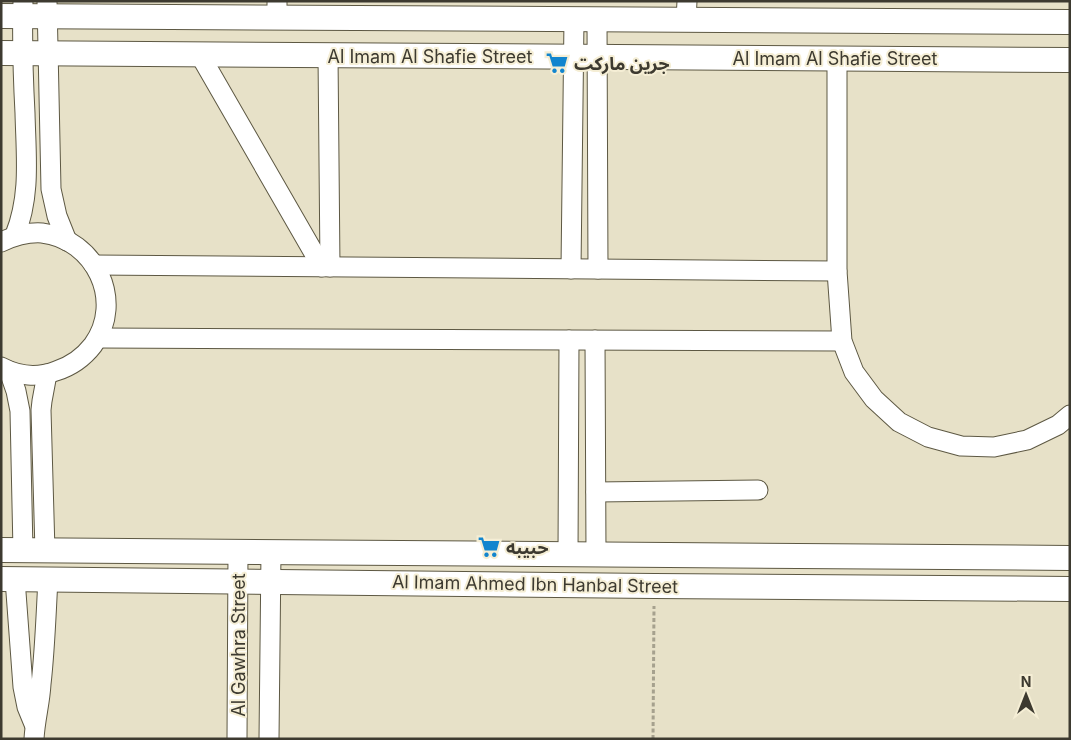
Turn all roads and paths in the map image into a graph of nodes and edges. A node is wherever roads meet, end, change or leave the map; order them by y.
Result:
1 (47, 9) edge
2 (238, 9) edge
3 (277, 9) edge
4 (686, 10) edge
5 (16, 11) edge
6 (585, 19) junction
7 (1070, 22) edge
8 (47, 52) junction
9 (12, 53) edge
10 (200, 55) junction
11 (328, 55) junction
12 (573, 57) junction
13 (597, 57) junction
14 (837, 58) junction
15 (1070, 60) edge
16 (8, 239) edge
17 (67, 241) junction
18 (94, 265) junction
19 (326, 267) junction
20 (571, 269) junction
21 (598, 269) junction
22 (836, 271) junction
23 (98, 338) junction
24 (569, 340) junction
25 (595, 340) junction
26 (842, 341) junction
27 (5, 369) edge
28 (47, 374) junction
29 (1070, 415) edge
30 (758, 490) dead end
31 (596, 492) junction
32 (23, 550) edge
33 (238, 552) junction
34 (271, 552) junction
35 (568, 554) junction
36 (596, 554) junction
37 (695, 555) junction
38 (1070, 558) edge
39 (8, 579) edge
40 (48, 579) junction
41 (238, 581) junction
42 (270, 581) junction
43 (654, 586) junction
44 (694, 586) junction
45 (1070, 588) edge
46 (34, 732) edge
47 (237, 739) edge
48 (270, 739) edge
49 (653, 739) edge

1 - 2 street, Al Imam Al Shafie Street
1 - 5 street, Al Imam Al Shafie Street
1 - 8 street
2 - 3 street, Al Imam Al Shafie Street
3 - 6 street, Al Imam Al Shafie Street
4 - 6 street, Al Imam Al Shafie Street
4 - 7 street, Al Imam Al Shafie Street
5 - 9 street
6 - 12 street
6 - 13 street
8 - 9 street, Al Imam Al Shafie Street
8 - 10 street, Al Imam Al Shafie Street
8 - 17 street
9 - 16 street
10 - 11 street, Al Imam Al Shafie Street
10 - 19 street
11 - 12 street, Al Imam Al Shafie Street
11 - 19 street
12 - 13 street, Al Imam Al Shafie Street
12 - 20 street
13 - 14 street, Al Imam Al Shafie Street
13 - 21 street
14 - 15 street, Al Imam Al Shafie Street
14 - 22 street
16 - 17 street
17 - 18 street
18 - 19 street
18 - 23 street
19 - 20 street
20 - 21 street
21 - 22 street
22 - 26 street
23 - 24 street
23 - 28 street
24 - 25 street
24 - 35 street
25 - 26 street
25 - 31 street
26 - 29 street
27 - 28 street
27 - 32 street
28 - 32 street
30 - 31 street
31 - 36 street
32 - 33 street, Al Imam Ahmed Ibn Hanbal Street
33 - 34 street, Al Imam Ahmed Ibn Hanbal Street
33 - 41 street, Al Gawhra Street
34 - 35 street, Al Imam Ahmed Ibn Hanbal Street
34 - 42 street, Al Gawhra Street
35 - 36 street, Al Imam Ahmed Ibn Hanbal Street
36 - 37 street, Al Imam Ahmed Ibn Hanbal Street
37 - 38 street, Al Imam Ahmed Ibn Hanbal Street
37 - 44 street
39 - 40 street, Al Imam Ahmed Ibn Hanbal Street
39 - 46 street
40 - 41 street, Al Imam Ahmed Ibn Hanbal Street
40 - 46 street
41 - 42 street, Al Imam Ahmed Ibn Hanbal Street
41 - 47 street, Al Gawhra Street
42 - 43 street, Al Imam Ahmed Ibn Hanbal Street
42 - 48 street, Al Gawhra Street
43 - 44 street, Al Imam Ahmed Ibn Hanbal Street
43 - 49 path
44 - 45 street, Al Imam Ahmed Ibn Hanbal Street

